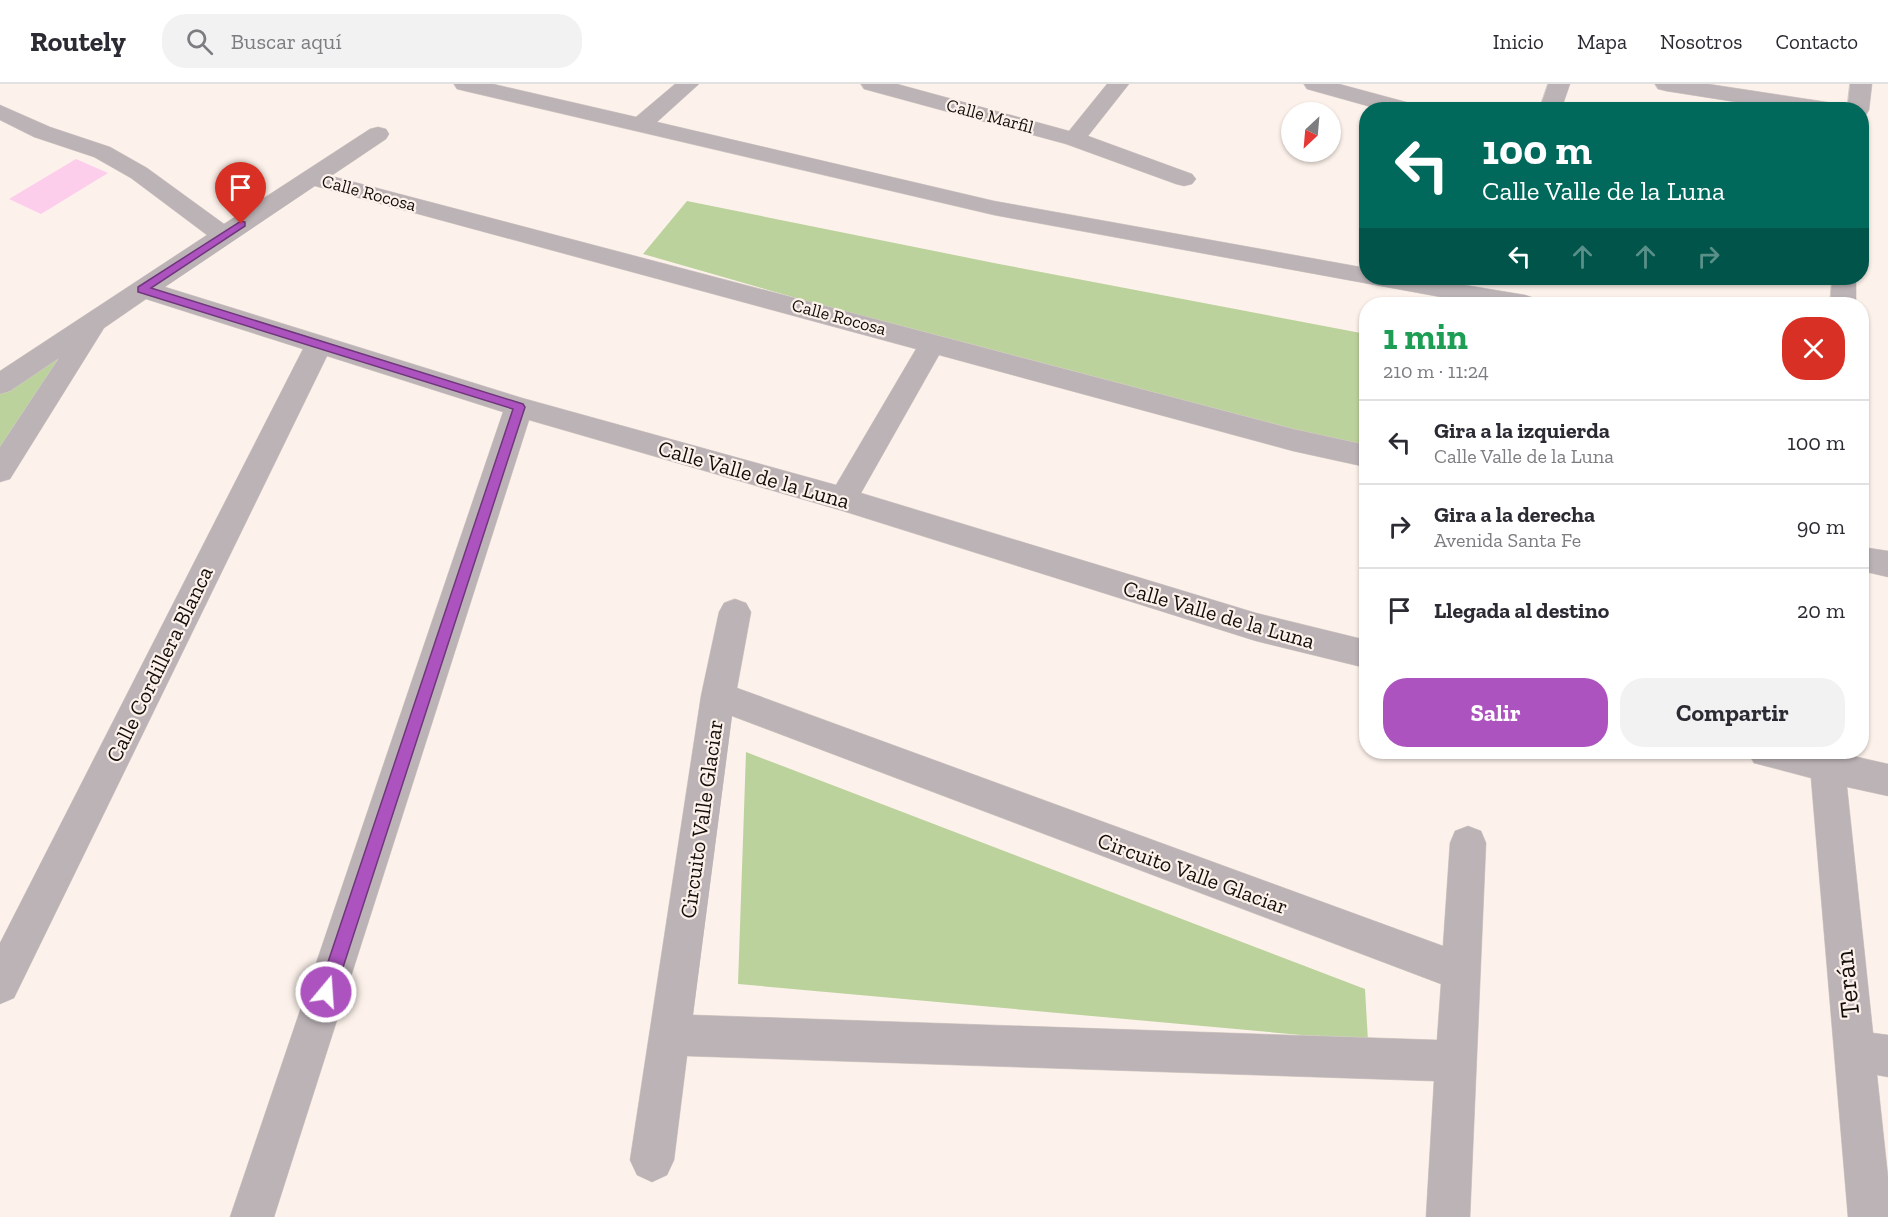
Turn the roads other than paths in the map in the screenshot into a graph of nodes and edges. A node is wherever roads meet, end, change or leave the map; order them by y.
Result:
1 (465, 84) edge
2 (688, 84) edge
3 (872, 84) edge
4 (1118, 84) edge
5 (1315, 84) edge
6 (1559, 84) edge
7 (1666, 84) edge
8 (1861, 84) edge
9 (1380, 102) edge
10 (1553, 102) edge
11 (1782, 102) edge
12 (1859, 102) edge
13 (0, 112) edge
14 (640, 125) junction
15 (378, 134) dead end
16 (1074, 139) junction
17 (311, 178) junction
18 (1184, 179) dead end
19 (224, 236) junction
20 (1359, 275) edge
21 (1460, 285) edge
22 (1496, 288) edge
23 (142, 289) junction
24 (1512, 297) edge
25 (100, 317) junction
26 (933, 342) junction
27 (319, 345) junction
28 (0, 354) edge
29 (24, 368) junction
30 (0, 384) edge
31 (519, 407) junction
32 (1359, 454) edge
33 (0, 471) edge
34 (843, 500) junction
35 (1869, 560) edge
36 (1888, 564) edge
37 (735, 612) dead end
38 (1359, 652) edge
39 (718, 696) junction
40 (1826, 759) edge
41 (1888, 780) edge
42 (1468, 843) dead end
43 (1461, 972) junction
44 (0, 984) edge
45 (671, 1035) junction
46 (1871, 1054) edge
47 (1457, 1061) junction
48 (652, 1160) dead end
49 (252, 1217) edge
50 (1448, 1217) edge
51 (1870, 1217) edge

1 - 14 street
2 - 14 street
3 - 16 street, Calle Marfil
4 - 16 street
5 - 9 street
6 - 10 street
7 - 11 street
8 - 12 street
13 - 19 street
14 - 20 street
15 - 17 street
16 - 18 street, Calle Marfil
17 - 19 street
17 - 26 street, Calle Rocosa
19 - 23 street
21 - 22 street
22 - 24 street
23 - 25 street
23 - 27 street, Calle Valle de la Luna
25 - 29 street
25 - 33 street
26 - 32 street, Calle Rocosa
26 - 34 street
27 - 31 street, Calle Valle de la Luna
27 - 44 street, Calle Cordillera Blanca
28 - 29 street
29 - 30 street
31 - 34 street, Calle Valle de la Luna
31 - 49 street
34 - 38 street, Calle Valle de la Luna
35 - 36 street
37 - 39 street
39 - 43 street, Circuito Valle Glaciar
39 - 45 street, Circuito Valle Glaciar
40 - 41 street
40 - 46 street, Terán
42 - 43 street
43 - 47 street
45 - 47 street
45 - 48 street, Circuito Valle Glaciar
46 - 51 street, Terán
47 - 50 street

